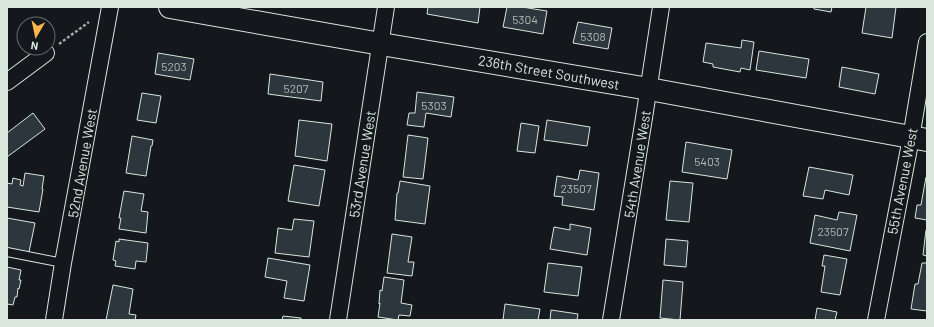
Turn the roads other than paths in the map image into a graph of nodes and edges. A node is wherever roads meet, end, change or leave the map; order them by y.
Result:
1 (110, 7) edge
2 (170, 7) edge
3 (386, 7) edge
4 (661, 7) edge
5 (927, 42) edge
6 (381, 44) junction
7 (42, 56) edge
8 (7, 82) edge
9 (649, 89) junction
10 (919, 139) edge
11 (7, 252) edge
12 (63, 263) junction
13 (54, 320) edge
14 (338, 320) edge
15 (611, 320) edge
16 (876, 320) edge

1 - 12 street, 52nd Avenue West
2 - 6 main road, 236th Street Southwest
3 - 6 street, 53rd Avenue West
4 - 9 street, 54th Avenue West
5 - 10 street, 55th Avenue West
6 - 9 main road, 236th Street Southwest
6 - 14 street, 53rd Avenue West
7 - 8 street
9 - 10 main road, 236th Street Southwest
9 - 15 street, 54th Avenue West
10 - 16 street, 55th Avenue West
11 - 12 lane
12 - 13 street, 52nd Avenue West

